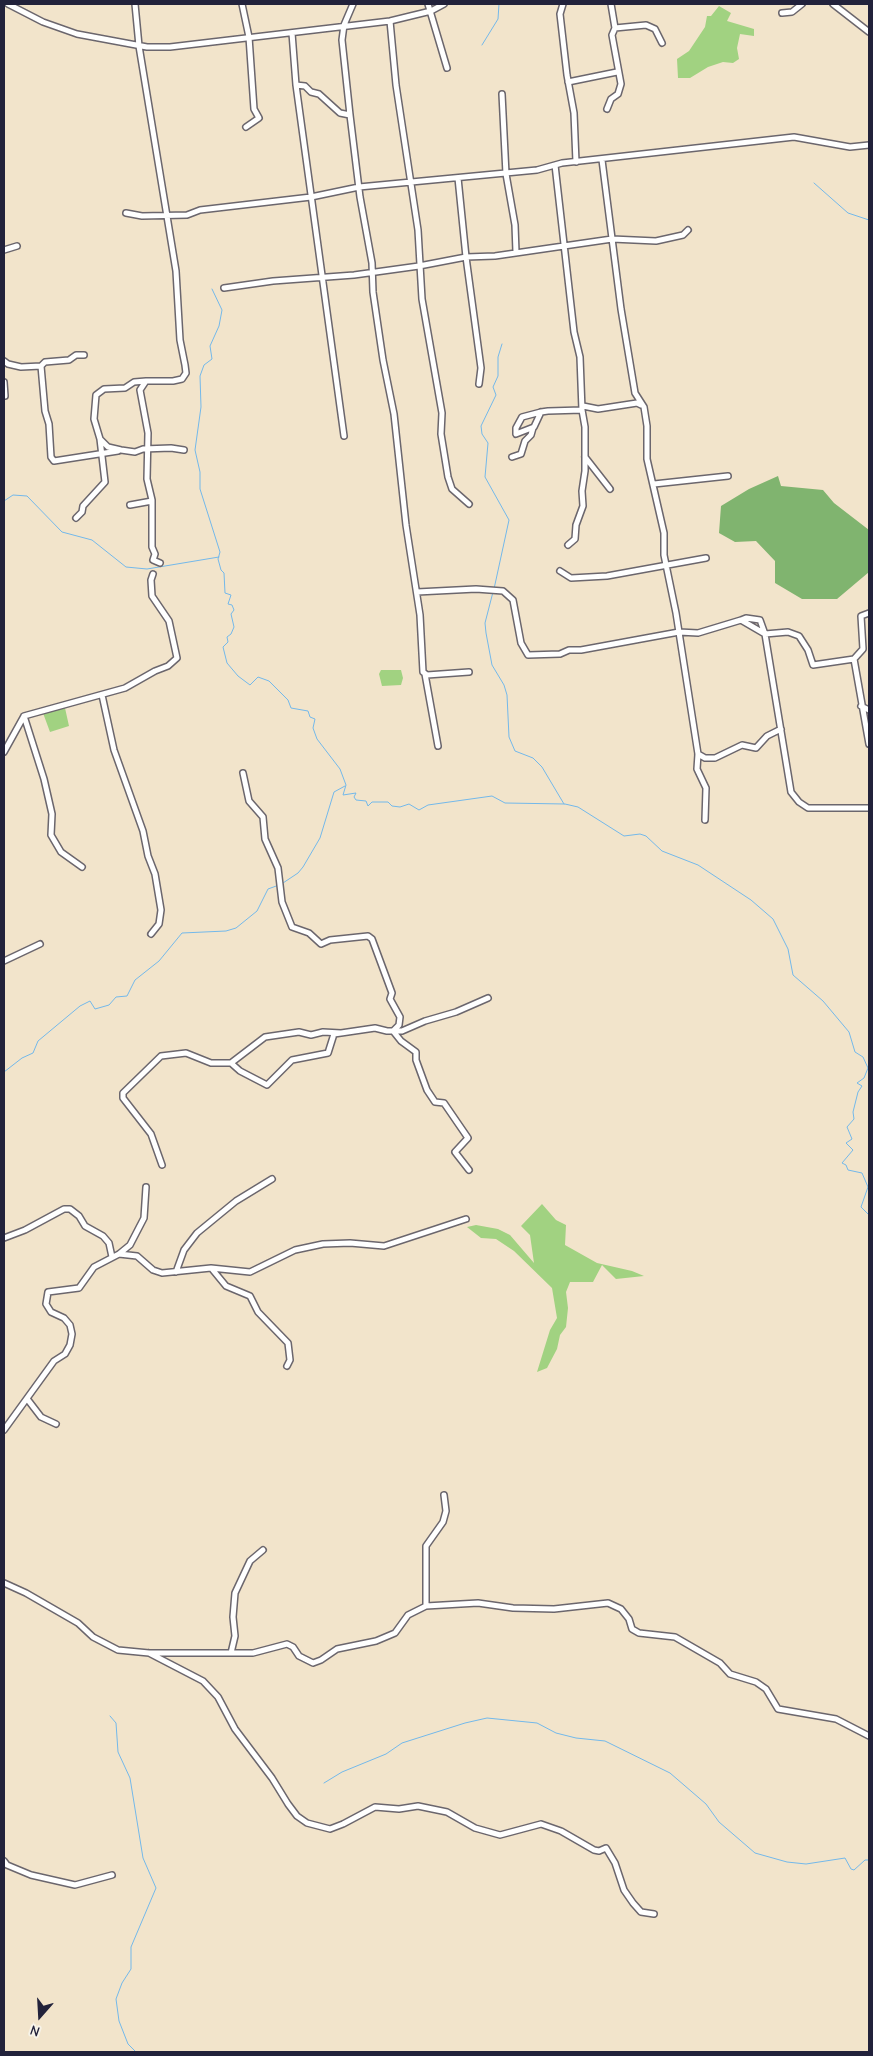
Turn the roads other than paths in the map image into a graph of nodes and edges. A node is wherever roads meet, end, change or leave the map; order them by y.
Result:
1 (8, 4) edge
2 (135, 4) edge
3 (242, 4) edge
4 (353, 4) edge
5 (428, 4) edge
6 (444, 4) edge
7 (563, 4) edge
8 (611, 4) edge
9 (802, 4) edge
10 (833, 4) edge
11 (431, 11) junction
12 (782, 13) dead end
13 (390, 21) junction
14 (344, 25) junction
15 (615, 28) junction
16 (869, 32) edge
17 (292, 33) junction
18 (249, 37) junction
19 (662, 43) dead end
20 (139, 46) junction
21 (447, 68) dead end
22 (617, 72) junction
23 (568, 82) junction
24 (296, 85) junction
25 (502, 94) dead end
26 (607, 109) dead end
27 (350, 115) junction
28 (246, 127) dead end
29 (869, 145) edge
30 (602, 160) junction
31 (576, 162) junction
32 (555, 165) junction
33 (506, 174) junction
34 (458, 178) junction
35 (412, 183) junction
36 (358, 187) junction
37 (310, 197) junction
38 (126, 213) dead end
39 (168, 216) junction
40 (688, 230) dead end
41 (612, 239) junction
42 (566, 245) junction
43 (17, 246) dead end
44 (4, 250) edge
45 (516, 252) junction
46 (466, 257) junction
47 (420, 266) junction
48 (372, 271) junction
49 (324, 278) junction
50 (224, 288) dead end
51 (84, 355) dead end
52 (4, 361) edge
53 (41, 366) junction
54 (146, 381) junction
55 (4, 382) edge
56 (479, 384) dead end
57 (4, 396) edge
58 (644, 407) junction
59 (582, 408) junction
60 (541, 412) junction
61 (533, 428) junction
62 (344, 436) dead end
63 (100, 439) junction
64 (148, 449) junction
65 (121, 450) junction
66 (184, 450) dead end
67 (100, 453) junction
68 (512, 457) dead end
69 (585, 457) junction
70 (728, 476) dead end
71 (654, 484) junction
72 (610, 489) dead end
73 (152, 501) junction
74 (469, 504) dead end
75 (130, 505) dead end
76 (76, 518) dead end
77 (568, 545) dead end
78 (706, 558) dead end
79 (160, 563) dead end
80 (666, 564) junction
81 (560, 571) dead end
82 (154, 574) dead end
83 (417, 592) junction
84 (869, 613) edge
85 (741, 620) junction
86 (679, 632) junction
87 (765, 634) junction
88 (854, 659) junction
89 (469, 672) dead end
90 (425, 674) junction
91 (102, 695) junction
92 (861, 706) junction
93 (869, 710) edge
94 (24, 716) junction
95 (781, 729) junction
96 (869, 744) edge
97 (438, 746) dead end
98 (4, 752) edge
99 (698, 754) junction
100 (243, 773) dead end
101 (869, 808) edge
102 (704, 820) dead end
103 (82, 867) dead end
104 (152, 934) dead end
105 (40, 944) dead end
106 (4, 961) edge
107 (488, 998) dead end
108 (393, 1031) junction
109 (341, 1033) junction
110 (231, 1063) junction
111 (162, 1165) dead end
112 (469, 1170) dead end
113 (272, 1179) dead end
114 (146, 1187) dead end
115 (466, 1219) dead end
116 (4, 1238) edge
117 (119, 1254) junction
118 (112, 1257) junction
119 (211, 1268) junction
120 (176, 1272) junction
121 (287, 1366) dead end
122 (28, 1400) junction
123 (56, 1424) dead end
124 (4, 1430) edge
125 (444, 1494) dead end
126 (263, 1550) dead end
127 (4, 1584) edge
128 (426, 1606) junction
129 (149, 1653) junction
130 (232, 1653) junction
131 (869, 1736) edge
132 (4, 1861) edge
133 (112, 1875) dead end
134 (654, 1914) dead end

1 - 20 street
2 - 20 street
3 - 18 street
4 - 14 street
5 - 11 street
6 - 11 street
7 - 23 street
8 - 15 street
9 - 12 street
10 - 16 street
11 - 13 street
11 - 21 street
13 - 14 street
13 - 35 street
14 - 17 street
14 - 27 street
15 - 19 street
15 - 22 street
17 - 18 street
17 - 24 street
18 - 20 street
18 - 28 street
20 - 39 street
22 - 23 street
22 - 26 street
23 - 31 street
24 - 27 street
24 - 37 street
25 - 33 street
27 - 36 street
29 - 30 street
30 - 31 street
30 - 41 street
31 - 32 street
32 - 33 street
32 - 42 street
33 - 34 street
33 - 45 street
34 - 35 street
34 - 46 street
35 - 36 street
35 - 47 street
36 - 37 street
36 - 48 street
37 - 39 street
37 - 49 street
38 - 39 street
39 - 54 street
40 - 41 street
41 - 42 street
41 - 58 street
42 - 45 street
42 - 59 street
43 - 44 street
45 - 46 street
46 - 47 street
46 - 56 street
47 - 48 street
47 - 74 street
48 - 49 street
48 - 83 street
49 - 50 street
49 - 62 street
51 - 53 street
52 - 53 street
53 - 67 street
54 - 63 street
54 - 64 street
55 - 57 street
58 - 59 street
58 - 71 street
59 - 60 street
59 - 69 street
60 - 61 street
60 - 61 street
61 - 68 street
63 - 65 street
63 - 67 street
64 - 65 street
64 - 66 street
64 - 73 street
65 - 67 street
67 - 76 street
69 - 72 street
69 - 77 street
70 - 71 street
71 - 80 street
73 - 75 street
73 - 79 street
78 - 80 street
80 - 81 street
80 - 86 street
82 - 91 street
83 - 86 street
83 - 90 street
84 - 88 street
85 - 86 street
85 - 87 street
85 - 87 street
86 - 99 street
87 - 88 street
87 - 95 street
88 - 92 street
89 - 90 street
90 - 97 street
91 - 94 street
91 - 104 street
92 - 93 street
92 - 96 street
94 - 98 street
94 - 103 street
95 - 99 street
95 - 101 street
99 - 102 street
100 - 108 street
105 - 106 street
107 - 108 street
108 - 109 street
108 - 112 street
109 - 110 street
109 - 110 street
110 - 111 street
113 - 120 street
114 - 117 street
115 - 119 street
116 - 118 street
117 - 118 street
117 - 120 street
118 - 122 street
119 - 120 street
119 - 121 street
122 - 123 street
122 - 124 street
125 - 128 street
126 - 130 street
127 - 129 street
128 - 130 street
128 - 131 street
129 - 130 street
129 - 134 street
132 - 133 street

